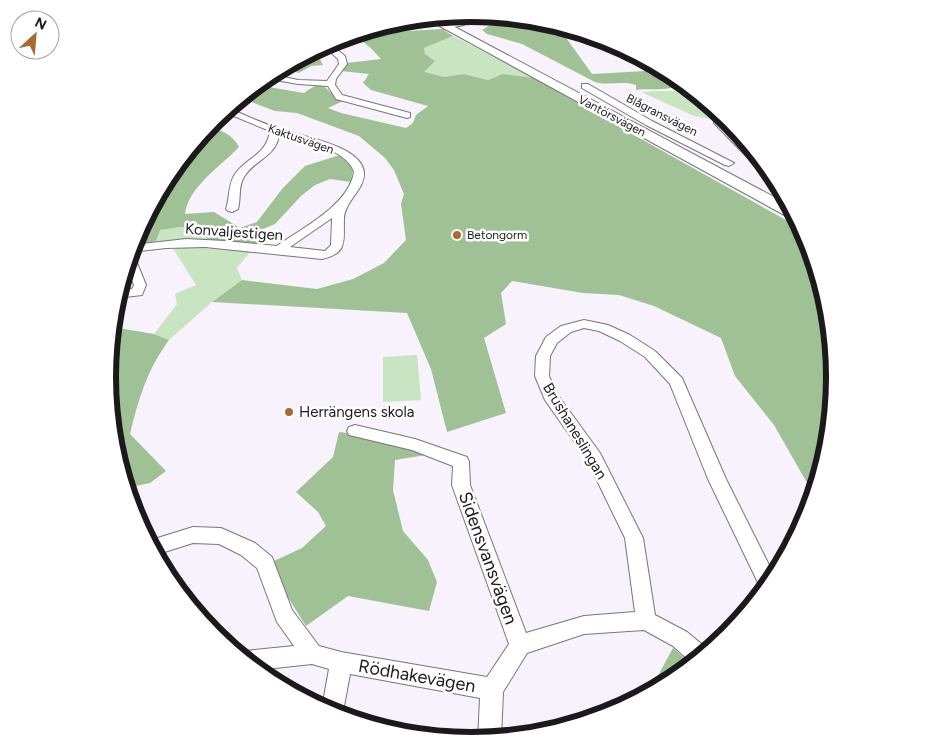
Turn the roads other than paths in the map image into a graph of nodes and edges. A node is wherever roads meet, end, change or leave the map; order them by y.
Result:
1 (450, 23) edge
2 (334, 51) edge
3 (280, 78) edge
4 (331, 84) junction
5 (585, 86) dead end
6 (234, 113) edge
7 (407, 114) dead end
8 (275, 130) junction
9 (749, 157) edge
10 (729, 163) junction
11 (711, 170) junction
12 (340, 207) junction
13 (782, 208) edge
14 (232, 209) dead end
15 (280, 250) junction
16 (137, 257) edge
17 (133, 270) edge
18 (126, 293) edge
19 (354, 431) dead end
20 (159, 546) edge
21 (765, 577) edge
22 (646, 620) junction
23 (520, 645) junction
24 (695, 652) edge
25 (312, 654) junction
26 (255, 659) edge
27 (342, 662) junction
28 (492, 690) junction
29 (334, 704) edge
30 (489, 732) edge

1 - 11 street, Vantörsvägen
2 - 4 street
3 - 4 street
4 - 7 street
5 - 10 street, Blågransvägen
6 - 8 street, Kaktusvägen
8 - 12 street, Kaktusvägen
8 - 14 street
9 - 10 street
10 - 11 street
11 - 13 street, Vantörsvägen
12 - 15 street, Kaktusvägen
12 - 15 street, Konvaljestigen
15 - 16 street, Konvaljestigen
17 - 18 street, Konvaljestigen
19 - 23 street, Sidensvansvägen
20 - 25 street
21 - 22 street, Brushaneslingan
22 - 23 street
22 - 24 street
23 - 28 street
25 - 26 street, Rödhakevägen
25 - 27 street, Rödhakevägen
27 - 28 street, Rödhakevägen
27 - 29 street, Rödhakevägen
28 - 30 street

